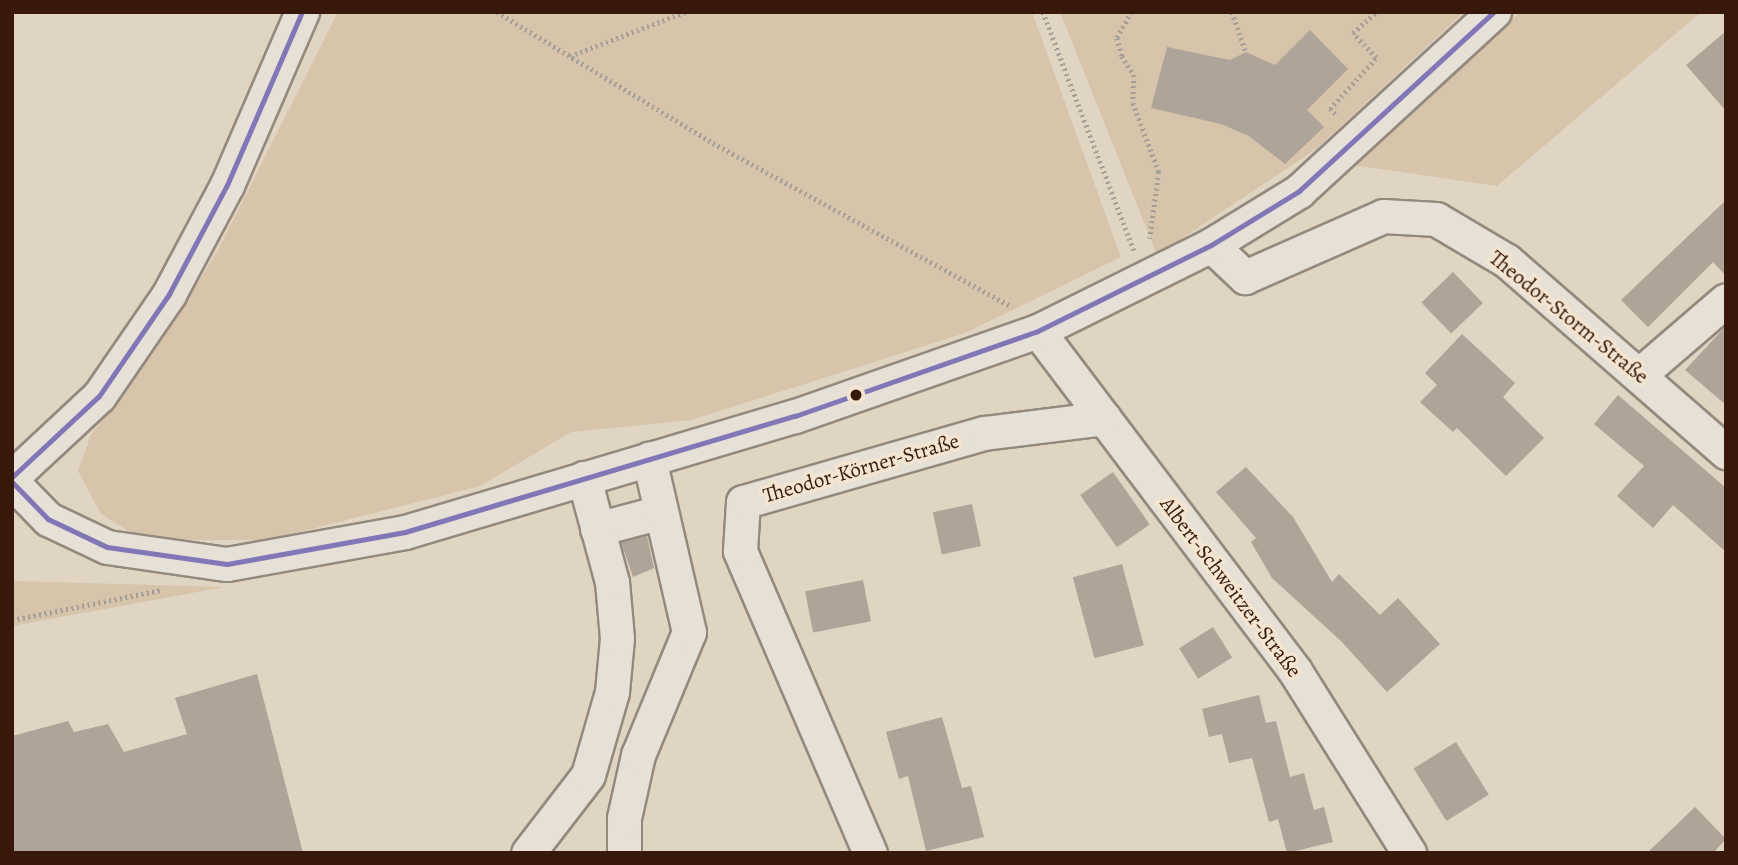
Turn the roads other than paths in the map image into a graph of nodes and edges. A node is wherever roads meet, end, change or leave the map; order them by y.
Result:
1 (302, 12) edge
2 (1494, 12) edge
3 (1210, 245) junction
4 (1726, 300) edge
5 (1038, 331) junction
6 (1640, 374) junction
7 (1104, 418) junction
8 (1726, 452) edge
9 (649, 459) junction
10 (584, 478) junction
11 (12, 479) edge
12 (661, 512) junction
13 (597, 529) junction
14 (528, 853) edge
15 (624, 853) edge
16 (870, 853) edge
17 (1409, 853) edge

1 - 11 street
2 - 3 street
3 - 5 street
3 - 6 street, Theodor-Storm-Straße
4 - 6 street
5 - 7 street, Albert-Schweitzer-Straße
5 - 9 street
6 - 8 street, Theodor-Storm-Straße
7 - 16 street, Theodor-Körner-Straße
7 - 17 street, Albert-Schweitzer-Straße
9 - 10 street
9 - 12 street
10 - 11 street
10 - 13 street
12 - 13 street
12 - 15 street
13 - 14 street

